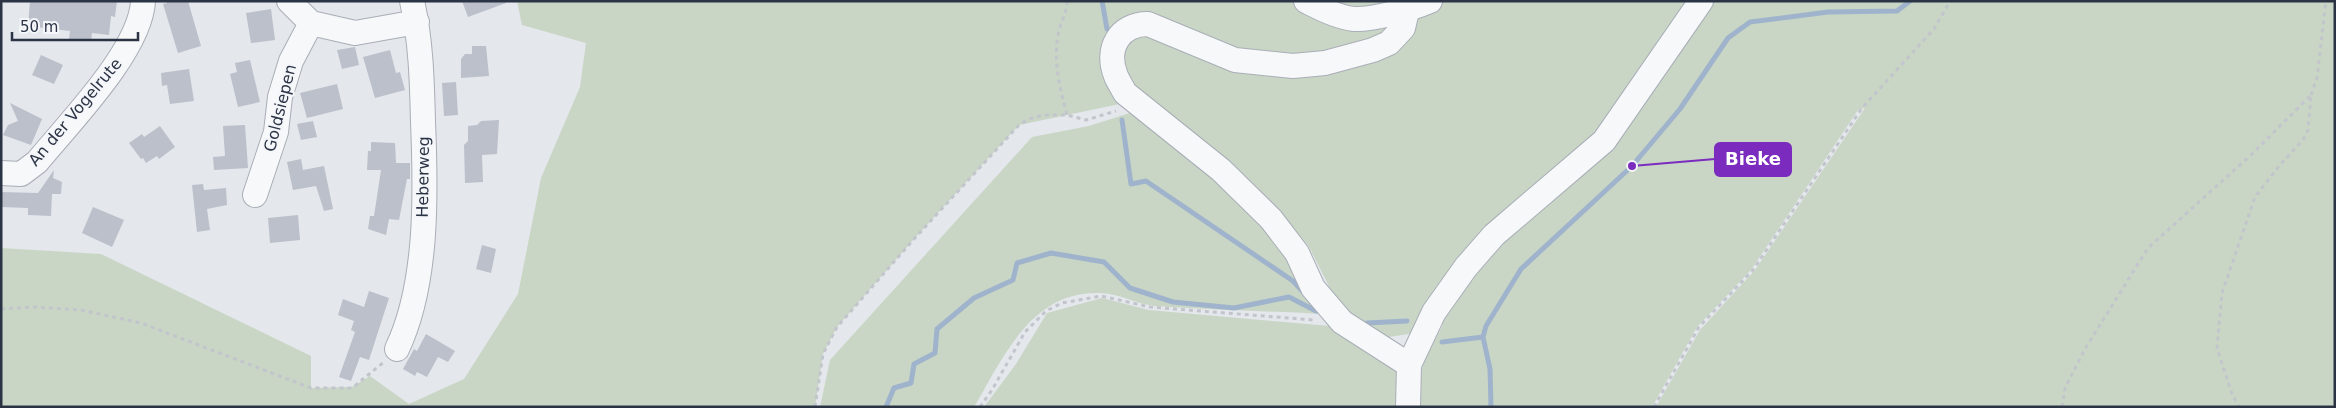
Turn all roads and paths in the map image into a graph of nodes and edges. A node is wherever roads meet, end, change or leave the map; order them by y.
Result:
1 (143, 1) edge
2 (289, 1) edge
3 (1067, 1) edge
4 (1306, 1) edge
5 (1430, 1) edge
6 (1701, 1) edge
7 (1950, 1) edge
8 (2326, 1) edge
9 (1408, 11) junction
10 (414, 12) edge
11 (311, 23) junction
12 (2311, 95) junction
13 (1139, 105) junction
14 (1067, 115) junction
15 (1, 173) edge
16 (255, 195) dead end
17 (1, 309) edge
18 (1342, 322) junction
19 (397, 349) joint
20 (1409, 364) junction
21 (815, 407) edge
22 (980, 407) edge
23 (1408, 407) edge
24 (1654, 407) edge
25 (2062, 407) edge
26 (2239, 407) edge

1 - 15 street, An der Vogelrute
2 - 11 street
3 - 14 path
4 - 9 street
5 - 9 street
6 - 20 street
7 - 24 path
8 - 12 path
9 - 13 street
10 - 11 street
10 - 19 street, Heberweg
11 - 16 street, Goldsiepen
12 - 25 path
12 - 26 path
13 - 14 path
13 - 18 street
14 - 21 path
17 - 19 path
18 - 20 street
18 - 22 path
20 - 23 street

